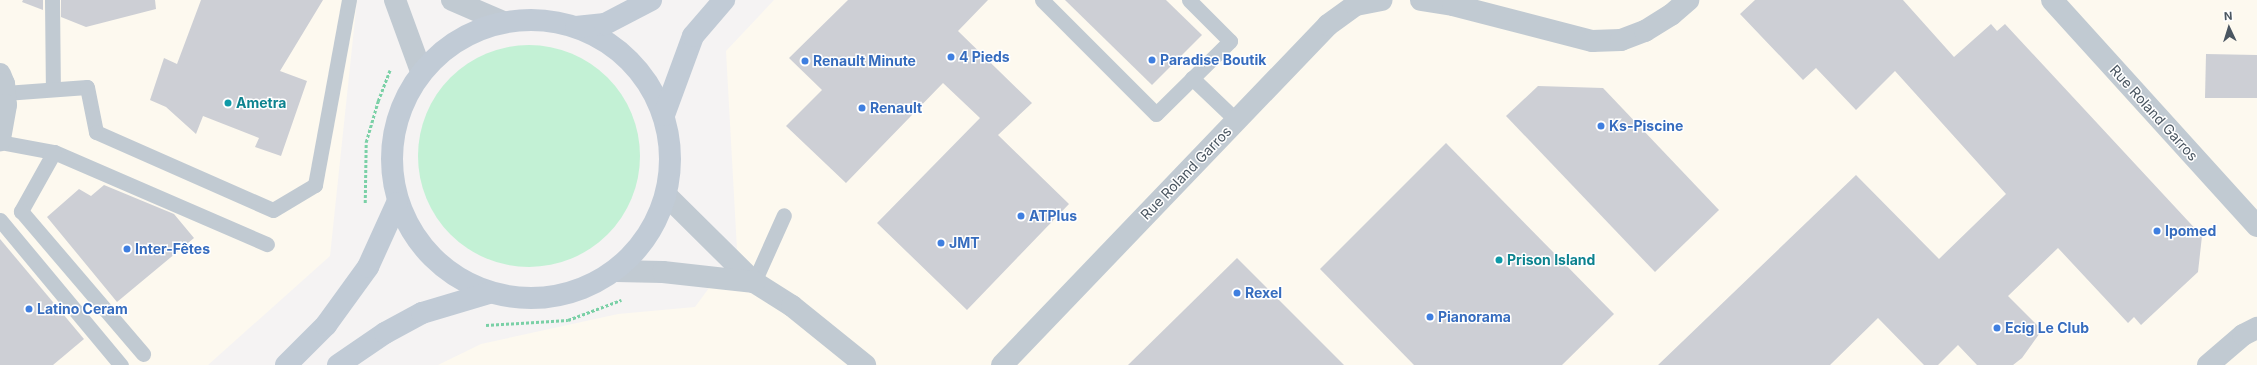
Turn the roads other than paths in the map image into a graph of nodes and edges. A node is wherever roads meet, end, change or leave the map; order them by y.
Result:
1 (52, 0) edge
2 (349, 0) edge
3 (395, 0) edge
4 (452, 0) edge
5 (651, 0) edge
6 (724, 0) edge
7 (1042, 0) edge
8 (1189, 0) edge
9 (1382, 0) edge
10 (1421, 0) edge
11 (1688, 0) edge
12 (2052, 0) edge
13 (1355, 2) edge
14 (503, 22) junction
15 (576, 27) junction
16 (421, 72) junction
17 (1192, 78) junction
18 (2, 83) edge
19 (53, 89) junction
20 (664, 115) junction
21 (1236, 120) junction
22 (0, 141) edge
23 (54, 152) junction
24 (666, 196) junction
25 (396, 203) junction
26 (784, 215) dead end
27 (0, 220) edge
28 (2257, 226) edge
29 (267, 244) dead end
30 (616, 270) junction
31 (754, 282) junction
32 (489, 293) junction
33 (2257, 328) edge
34 (143, 354) dead end
35 (121, 365) edge
36 (286, 365) edge
37 (338, 365) edge
38 (865, 365) edge
39 (1002, 365) edge
40 (2208, 365) edge

1 - 19 lane
2 - 19 lane
3 - 16 street
4 - 14 street
5 - 15 main road
6 - 20 main road
7 - 17 lane
8 - 17 lane
9 - 13 street, Rue Roland Garros
10 - 11 street
12 - 28 street, Rue Roland Garros
13 - 21 street, Rue Roland Garros
14 - 15 main road
14 - 16 main road
15 - 20 main road
16 - 25 main road
17 - 21 lane
18 - 19 lane
18 - 22 street
20 - 24 main road
21 - 39 street, Rue Roland Garros
22 - 23 lane
23 - 29 lane
23 - 34 lane
24 - 30 main road
24 - 31 street
25 - 32 main road
25 - 36 main road
26 - 31 lane
27 - 35 lane
30 - 31 street
30 - 32 main road
31 - 38 street
32 - 37 main road
33 - 40 street

